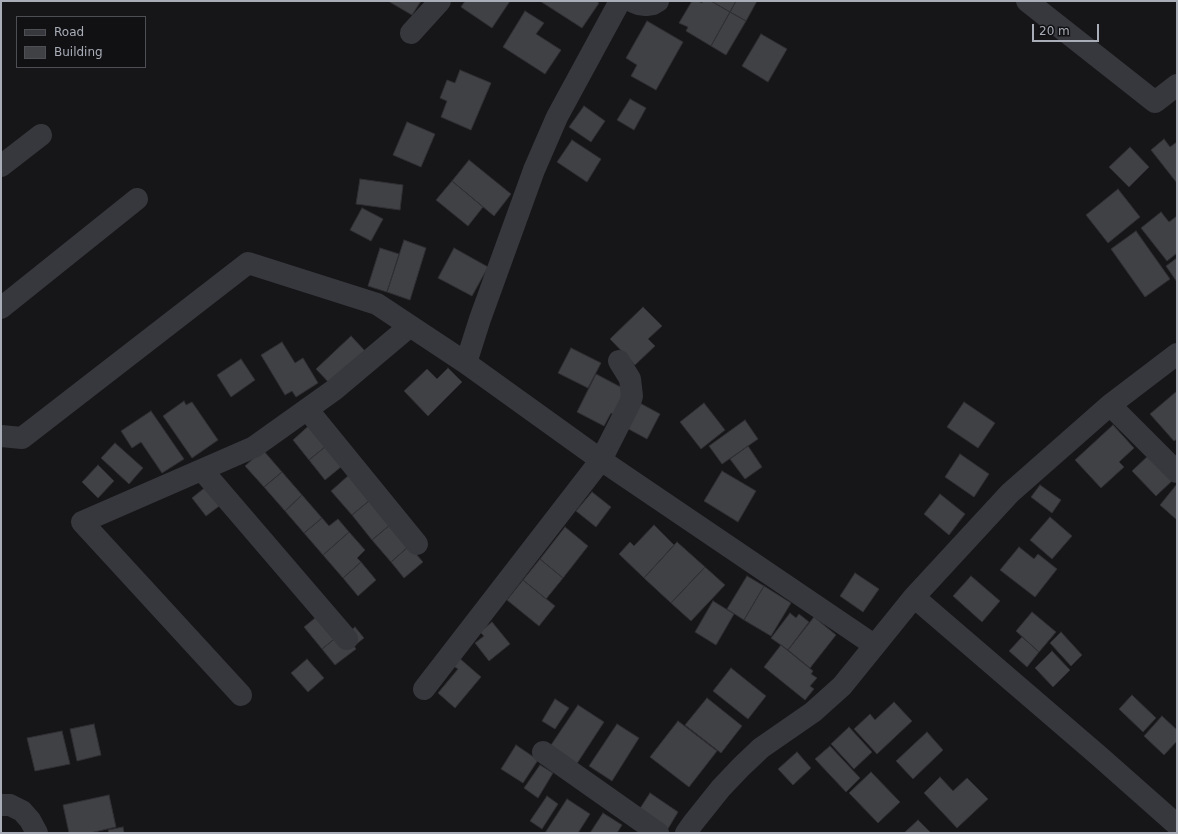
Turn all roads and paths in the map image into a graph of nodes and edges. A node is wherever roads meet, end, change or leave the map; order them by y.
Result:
1 (440, 1) edge
2 (620, 1) edge
3 (631, 1) edge
4 (658, 1) edge
5 (1027, 1) edge
6 (412, 33) dead end
7 (1177, 85) edge
8 (41, 135) dead end
9 (1, 166) edge
10 (137, 199) dead end
11 (1, 308) edge
12 (410, 326) junction
13 (1177, 354) edge
14 (619, 360) dead end
15 (466, 363) junction
16 (1110, 405) junction
17 (307, 409) junction
18 (1, 436) edge
19 (600, 460) junction
20 (202, 470) junction
21 (1177, 472) edge
22 (417, 544) dead end
23 (914, 597) junction
24 (347, 640) dead end
25 (874, 645) junction
26 (424, 689) dead end
27 (241, 695) dead end
28 (543, 752) dead end
29 (1, 805) edge
30 (1177, 825) edge
31 (37, 833) edge
32 (658, 833) edge
33 (686, 833) edge

1 - 6 street
2 - 15 street
3 - 4 street
5 - 7 street
8 - 9 street
10 - 11 street
12 - 15 street
12 - 17 street
12 - 18 street
13 - 16 street
14 - 19 street
15 - 19 street
16 - 21 street
16 - 23 street
17 - 20 street
17 - 22 street
19 - 25 street
19 - 26 street
20 - 24 street
20 - 27 street
23 - 25 street
23 - 30 street
25 - 33 street
28 - 32 street
29 - 31 street

